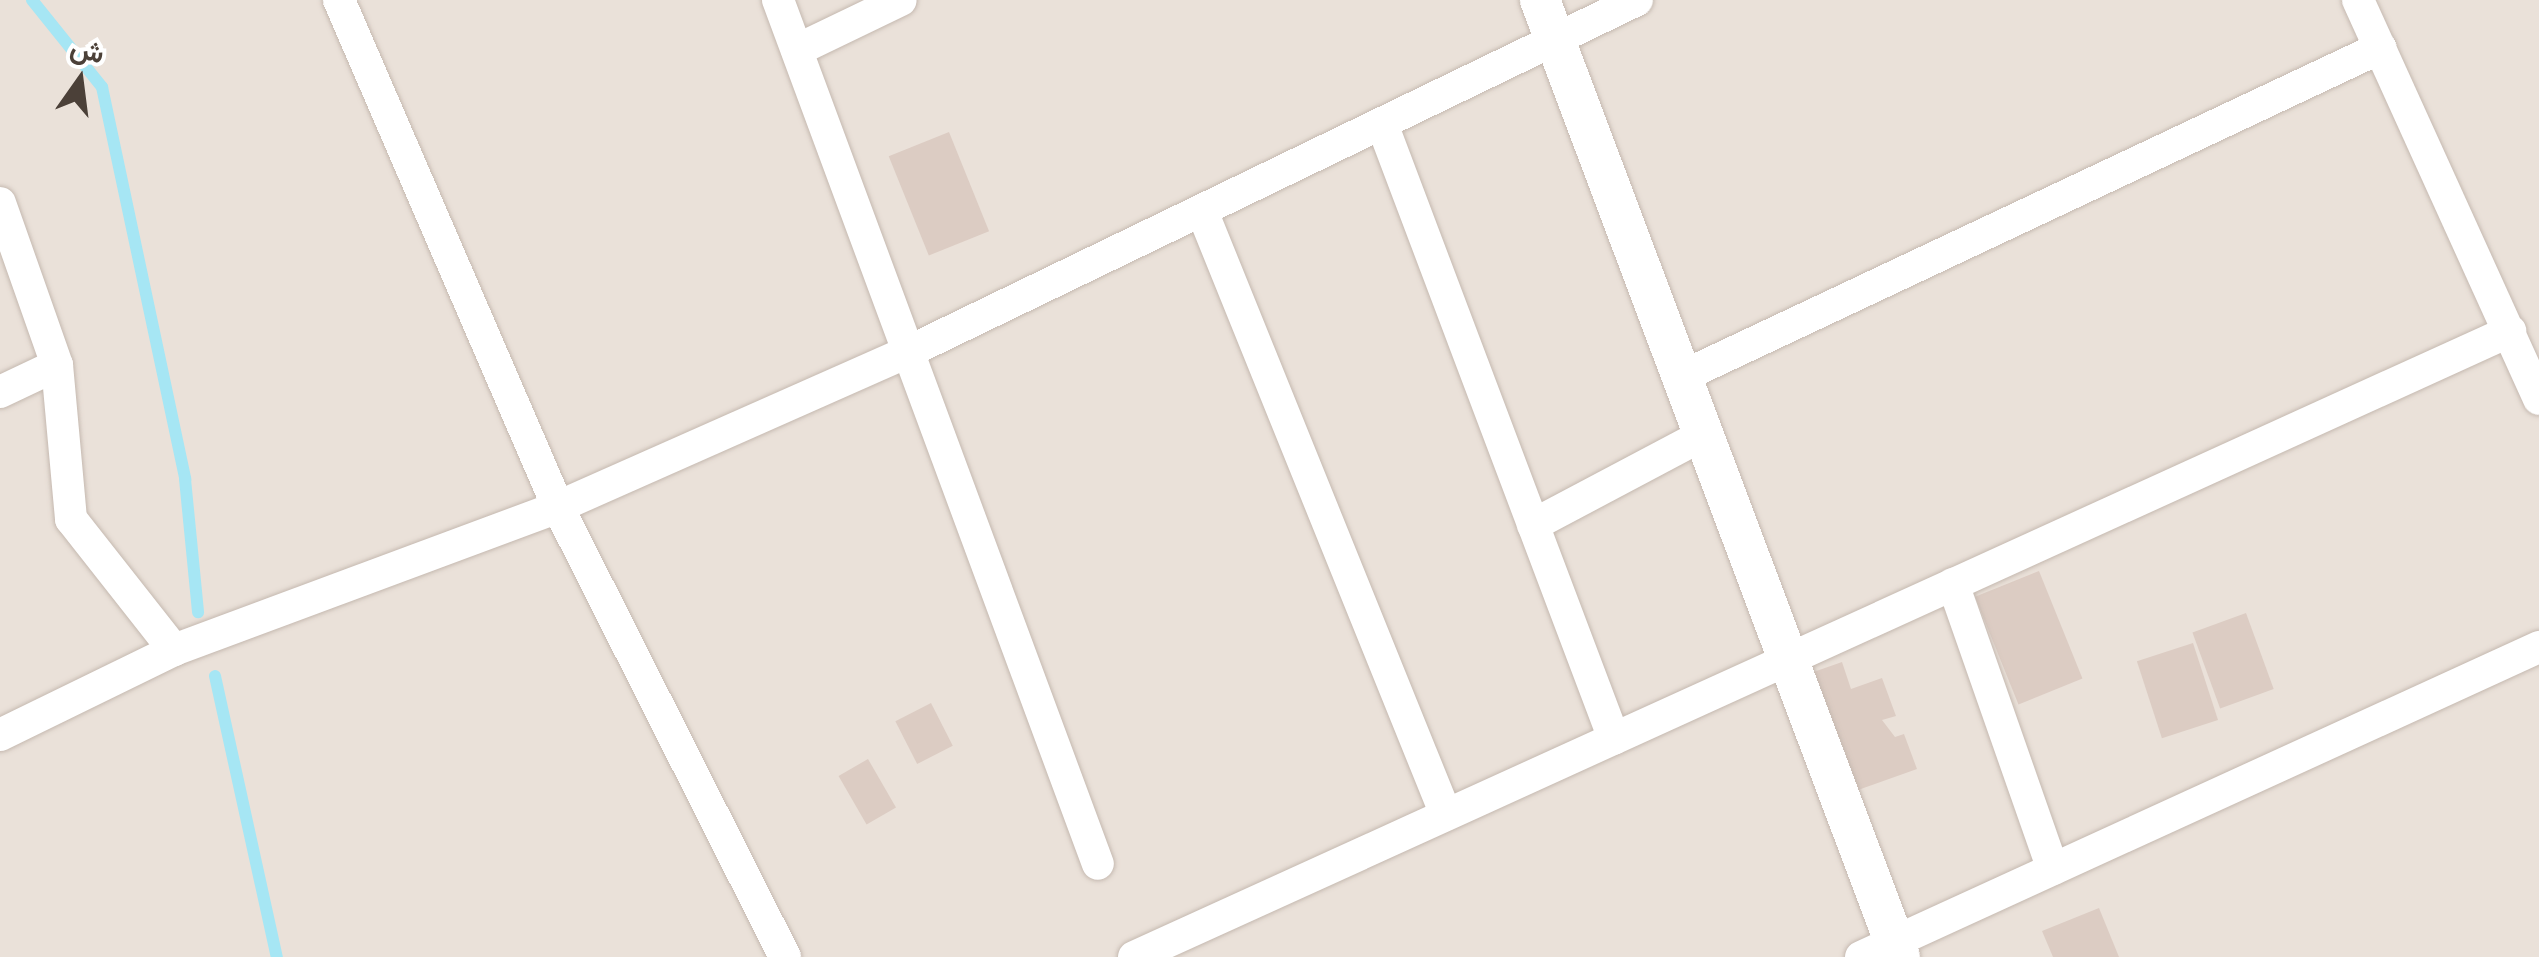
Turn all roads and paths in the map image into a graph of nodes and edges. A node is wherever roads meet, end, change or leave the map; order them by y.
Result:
1 (339, 0) edge
2 (778, 0) edge
3 (901, 0) edge
4 (1540, 0) edge
5 (1637, 0) edge
6 (2358, 0) edge
7 (1555, 41) junction
8 (2380, 48) junction
9 (797, 50) junction
10 (1382, 124) junction
11 (0, 202) edge
12 (1202, 211) junction
13 (2510, 331) junction
14 (912, 350) junction
15 (56, 364) junction
16 (1682, 377) junction
17 (0, 392) edge
18 (2539, 399) edge
19 (1704, 435) junction
20 (558, 507) junction
21 (1533, 524) junction
22 (1953, 584) junction
23 (2539, 647) edge
24 (174, 650) junction
25 (1788, 660) junction
26 (0, 734) edge
27 (1614, 739) junction
28 (1446, 815) junction
29 (1098, 864) dead end
30 (2052, 868) junction
31 (1885, 952) edge
32 (784, 957) edge
33 (1134, 957) edge

1 - 20 street
2 - 9 street
3 - 9 street
4 - 7 street
5 - 7 street
6 - 8 street
7 - 10 street
7 - 16 street
8 - 13 street
8 - 16 street
9 - 14 street
10 - 12 street
10 - 21 street
11 - 15 street
12 - 14 street
12 - 28 street
13 - 18 street
13 - 22 street
14 - 20 street
14 - 29 street
15 - 17 street
15 - 24 street
16 - 19 street
19 - 21 street
19 - 25 street
20 - 24 street
20 - 32 street
21 - 27 street
22 - 25 street
22 - 30 street
23 - 30 street
24 - 26 street
25 - 27 street
25 - 31 street
27 - 28 street
28 - 33 street
30 - 31 street

